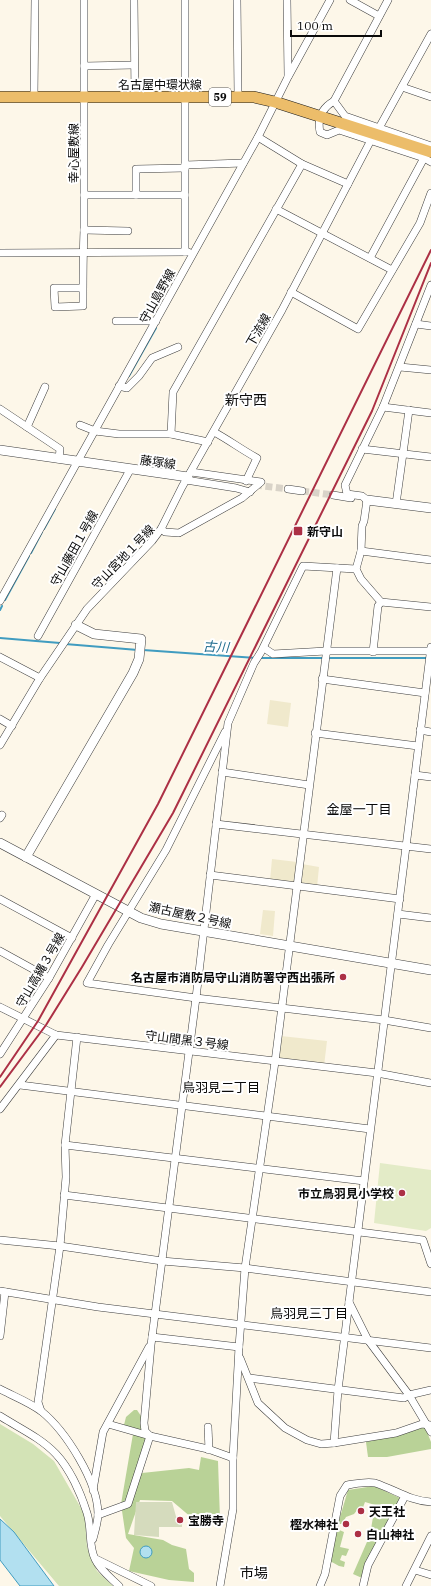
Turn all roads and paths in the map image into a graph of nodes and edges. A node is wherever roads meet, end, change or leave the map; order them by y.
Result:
1 (34, 0) edge
2 (84, 0) edge
3 (134, 0) edge
4 (185, 0) edge
5 (237, 0) edge
6 (288, 0) edge
7 (330, 0) edge
8 (350, 0) edge
9 (388, 0) edge
10 (379, 16) junction
11 (431, 34) edge
12 (134, 65) junction
13 (84, 66) junction
14 (288, 77) junction
15 (402, 87) junction
16 (238, 96) junction
17 (0, 97) edge
18 (34, 97) junction
19 (84, 97) junction
20 (135, 97) junction
21 (186, 97) junction
22 (431, 97) edge
23 (334, 100) junction
24 (275, 102) junction
25 (320, 116) junction
26 (380, 128) junction
27 (258, 137) junction
28 (371, 140) junction
29 (431, 146) edge
30 (428, 155) edge
31 (431, 162) edge
32 (243, 163) junction
33 (302, 164) junction
34 (185, 167) junction
35 (348, 184) junction
36 (431, 193) edge
37 (84, 195) junction
38 (136, 195) junction
39 (185, 195) junction
40 (276, 209) junction
41 (84, 230) junction
42 (128, 231) dead end
43 (323, 233) junction
44 (83, 252) junction
45 (185, 252) junction
46 (194, 252) junction
47 (0, 253) edge
48 (370, 258) junction
49 (392, 270) junction
50 (431, 285) edge
51 (83, 288) junction
52 (291, 292) junction
53 (116, 321) dead end
54 (156, 321) junction
55 (416, 324) junction
56 (431, 326) edge
57 (178, 347) dead end
58 (400, 367) junction
59 (431, 370) edge
60 (120, 386) junction
61 (45, 387) dead end
62 (383, 407) junction
63 (0, 409) edge
64 (409, 410) junction
65 (431, 413) edge
66 (80, 425) dead end
67 (27, 427) junction
68 (95, 431) junction
69 (214, 432) junction
70 (171, 434) junction
71 (208, 442) junction
72 (362, 449) junction
73 (0, 450) edge
74 (404, 453) junction
75 (431, 457) edge
76 (59, 459) junction
77 (76, 462) junction
78 (130, 470) junction
79 (188, 477) junction
80 (246, 480) junction
81 (255, 485) tunnel mouth
82 (288, 489) tunnel mouth
83 (302, 491) tunnel mouth
84 (250, 492) junction
85 (333, 496) tunnel mouth
86 (367, 500) junction
87 (396, 504) junction
88 (431, 508) edge
89 (161, 529) junction
90 (361, 551) junction
91 (431, 560) edge
92 (337, 568) junction
93 (356, 569) junction
94 (0, 601) edge
95 (381, 602) junction
96 (431, 607) edge
97 (76, 625) junction
98 (38, 636) dead end
99 (262, 650) junction
100 (431, 650) edge
101 (326, 652) junction
102 (373, 652) junction
103 (0, 657) edge
104 (430, 664) edge
105 (40, 678) junction
106 (322, 679) junction
107 (425, 693) junction
108 (0, 719) edge
109 (12, 726) junction
110 (227, 728) junction
111 (420, 730) junction
112 (431, 732) edge
113 (315, 734) junction
114 (0, 746) edge
115 (418, 746) junction
116 (222, 772) junction
117 (415, 775) junction
118 (431, 777) edge
119 (309, 785) junction
120 (216, 824) junction
121 (303, 834) junction
122 (0, 843) edge
123 (406, 846) junction
124 (431, 849) edge
125 (26, 857) junction
126 (210, 875) junction
127 (296, 886) junction
128 (96, 894) junction
129 (0, 899) edge
130 (400, 899) junction
131 (129, 911) junction
132 (398, 914) junction
133 (431, 918) edge
134 (203, 932) junction
135 (72, 938) junction
136 (289, 946) junction
137 (0, 951) edge
138 (392, 963) junction
139 (431, 970) edge
140 (49, 978) junction
141 (196, 998) junction
142 (0, 1006) edge
143 (282, 1008) junction
144 (24, 1019) junction
145 (384, 1020) junction
146 (431, 1028) edge
147 (56, 1035) junction
148 (77, 1038) junction
149 (189, 1051) junction
150 (0, 1054) edge
151 (275, 1062) junction
152 (377, 1073) junction
153 (431, 1083) edge
154 (20, 1085) junction
155 (71, 1092) junction
156 (182, 1105) junction
157 (0, 1109) edge
158 (267, 1116) junction
159 (370, 1129) junction
160 (65, 1145) junction
161 (175, 1158) junction
162 (260, 1168) junction
163 (364, 1181) junction
164 (64, 1195) junction
165 (168, 1208) junction
166 (252, 1219) junction
167 (358, 1232) junction
168 (0, 1240) edge
169 (60, 1246) junction
170 (162, 1261) junction
171 (431, 1264) edge
172 (246, 1268) junction
173 (352, 1282) junction
174 (3, 1291) edge
175 (431, 1292) edge
176 (52, 1301) junction
177 (349, 1302) junction
178 (156, 1313) junction
179 (241, 1323) junction
180 (0, 1336) edge
181 (152, 1337) junction
182 (345, 1338) junction
183 (368, 1340) junction
184 (151, 1345) junction
185 (239, 1347) junction
186 (431, 1348) edge
187 (239, 1357) junction
188 (249, 1378) junction
189 (0, 1389) edge
190 (338, 1390) junction
191 (431, 1390) edge
192 (409, 1395) junction
193 (41, 1411) junction
194 (0, 1416) edge
195 (108, 1424) junction
196 (429, 1424) edge
197 (208, 1427) dead end
198 (431, 1432) edge
199 (150, 1436) junction
200 (334, 1443) junction
201 (209, 1450) junction
202 (233, 1458) junction
203 (93, 1491) junction
204 (404, 1496) junction
205 (431, 1502) edge
206 (98, 1515) junction
207 (431, 1536) edge
208 (91, 1545) junction
209 (94, 1558) junction
210 (415, 1570) junction
211 (431, 1575) edge
212 (148, 1585) edge
213 (119, 1586) edge
214 (220, 1586) edge
215 (320, 1586) edge
216 (363, 1586) edge
217 (406, 1586) edge

1 - 18 street
2 - 13 street, 幸心屋敷線
3 - 12 street
4 - 21 street
5 - 16 street
6 - 14 street
7 - 14 street, 守山島野線
8 - 10 street
9 - 10 street
10 - 23 street
11 - 15 street
12 - 13 street
12 - 20 street
13 - 19 street, 幸心屋敷線
14 - 24 street, 守山島野線
15 - 22 street
15 - 26 street
16 - 21 main road, 名古屋中環状線 / 59
16 - 24 main road, 名古屋中環状線 / 59
17 - 18 main road, 名古屋中環状線 / 59
18 - 19 main road, 名古屋中環状線 / 59
19 - 20 main road, 名古屋中環状線 / 59
19 - 37 street, 幸心屋敷線
20 - 21 main road, 名古屋中環状線 / 59
21 - 34 street
23 - 25 street
23 - 26 street
24 - 25 main road, 名古屋中環状線 / 59
24 - 27 street, 守山島野線
25 - 28 street
25 - 30 main road, 名古屋中環状線 / 59
26 - 29 street
27 - 32 street, 守山島野線
27 - 33 street
28 - 30 street
28 - 35 street, 下流線
30 - 31 street
30 - 48 street
32 - 34 street
32 - 46 street, 守山島野線
33 - 35 street
33 - 40 street
34 - 38 street
34 - 39 street
35 - 43 street, 下流線
36 - 49 street
37 - 38 street
37 - 41 street, 幸心屋敷線
38 - 39 street
39 - 45 street
40 - 43 street
40 - 70 street
41 - 42 street
41 - 44 street, 幸心屋敷線
43 - 48 street
43 - 52 street, 下流線
44 - 45 street
44 - 47 street
44 - 51 street, 幸心屋敷線
45 - 46 street
46 - 54 street, 守山島野線
48 - 49 street
49 - 52 street
50 - 55 street
51 - 51 street, 幸心屋敷線
52 - 69 street, 下流線
53 - 54 street
54 - 60 street, 守山島野線
55 - 56 street
55 - 58 street
57 - 60 street
58 - 59 street
58 - 62 street
60 - 68 street, 守山島野線
61 - 67 street
62 - 64 street
62 - 72 street
63 - 67 street
64 - 65 street
64 - 74 street
66 - 68 street
67 - 76 street
68 - 70 street
68 - 77 street, 守山島野線
69 - 71 street, 下流線
69 - 80 street
70 - 71 street
71 - 79 street, 下流線
72 - 74 street
72 - 86 street
73 - 76 street, 藤塚線
74 - 75 street
74 - 87 street
76 - 77 street, 藤塚線
77 - 78 street, 藤塚線
77 - 94 street, 守山島野線
78 - 79 street, 藤塚線
78 - 98 street, 守山藤田１号線
79 - 80 street
79 - 81 street, 藤塚線
79 - 84 street
79 - 89 street, 下流線
80 - 84 street
82 - 83 street
84 - 89 street, 守山宮地１号線
85 - 86 street
86 - 87 street
86 - 90 street
87 - 88 street
89 - 97 street, 守山宮地１号線
90 - 91 street
90 - 93 street
92 - 93 street
92 - 99 street
92 - 101 street
93 - 95 street
95 - 96 street
95 - 102 street
97 - 105 street, 守山宮地１号線
97 - 125 street
99 - 101 street
99 - 110 street
100 - 102 street
100 - 104 street
101 - 102 street
101 - 106 street
103 - 105 street
104 - 107 street
105 - 109 street
106 - 107 street
106 - 113 street
107 - 111 street
108 - 109 street
109 - 114 street
110 - 116 street
110 - 131 street
111 - 112 street
111 - 115 street
113 - 115 street
113 - 119 street
115 - 117 street
116 - 119 street
116 - 120 street
117 - 118 street
117 - 123 street
119 - 121 street
120 - 121 street
120 - 126 street
121 - 123 street
121 - 127 street
122 - 125 street, 瀬古屋敷２号線
123 - 124 street
123 - 130 street
125 - 128 street, 瀬古屋敷２号線
126 - 127 street
126 - 134 street
127 - 130 street
127 - 136 street
128 - 131 street, 瀬古屋敷２号線
128 - 135 street, 守山高縄３号線
129 - 135 street
130 - 132 street
131 - 134 street, 瀬古屋敷２号線
131 - 141 street
132 - 133 street
132 - 138 street
134 - 136 street, 瀬古屋敷２号線
134 - 141 street
135 - 140 street, 守山高縄３号線
136 - 138 street, 瀬古屋敷２号線
136 - 143 street
137 - 140 street
138 - 139 street, 瀬古屋敷２号線
138 - 145 street
140 - 144 street, 守山高縄３号線
141 - 143 street
141 - 149 street
142 - 144 street, 守山間黒３号線
143 - 145 street
143 - 151 street
144 - 147 street, 守山間黒３号線
144 - 150 street, 守山高縄３号線
145 - 146 street
145 - 152 street
147 - 148 street, 守山間黒３号線
147 - 154 street
148 - 149 street, 守山間黒３号線
148 - 155 street
149 - 151 street, 守山間黒３号線
149 - 156 street
151 - 152 street, 守山間黒３号線
151 - 158 street
152 - 153 street, 守山間黒３号線
152 - 159 street
154 - 155 street
154 - 157 street
155 - 156 street
155 - 160 street
156 - 158 street
156 - 161 street
158 - 159 street
158 - 162 street
159 - 163 street
160 - 161 street
160 - 164 street
161 - 162 street
161 - 165 street
162 - 163 street
162 - 166 street
163 - 167 street
164 - 165 street
164 - 169 street
165 - 166 street
165 - 170 street
166 - 167 street
166 - 172 street
167 - 171 street
167 - 173 street
168 - 169 street
169 - 170 street
169 - 176 street
170 - 172 street
170 - 178 street
172 - 173 street
172 - 179 street
173 - 175 street
173 - 177 street
174 - 176 street
174 - 180 street
176 - 178 street
176 - 193 street
177 - 182 street
177 - 183 street
178 - 179 street
178 - 181 street
179 - 182 street
179 - 185 street
181 - 184 street
181 - 185 street
182 - 183 street
182 - 190 street
183 - 186 street
183 - 192 street
184 - 195 street
184 - 199 street
185 - 187 street
187 - 188 street
187 - 202 street
188 - 190 street
188 - 200 street
189 - 193 street
190 - 192 street
190 - 200 street
191 - 192 street
192 - 196 street
193 - 203 street
194 - 208 street
195 - 199 street
195 - 203 street
196 - 198 street
196 - 200 street
197 - 201 street
199 - 201 street
199 - 206 street
201 - 202 street
202 - 214 street
203 - 206 street
204 - 205 street
204 - 215 street
204 - 216 street
206 - 208 street
207 - 210 street
208 - 209 street
209 - 212 street
209 - 213 street
210 - 211 street
210 - 217 street

